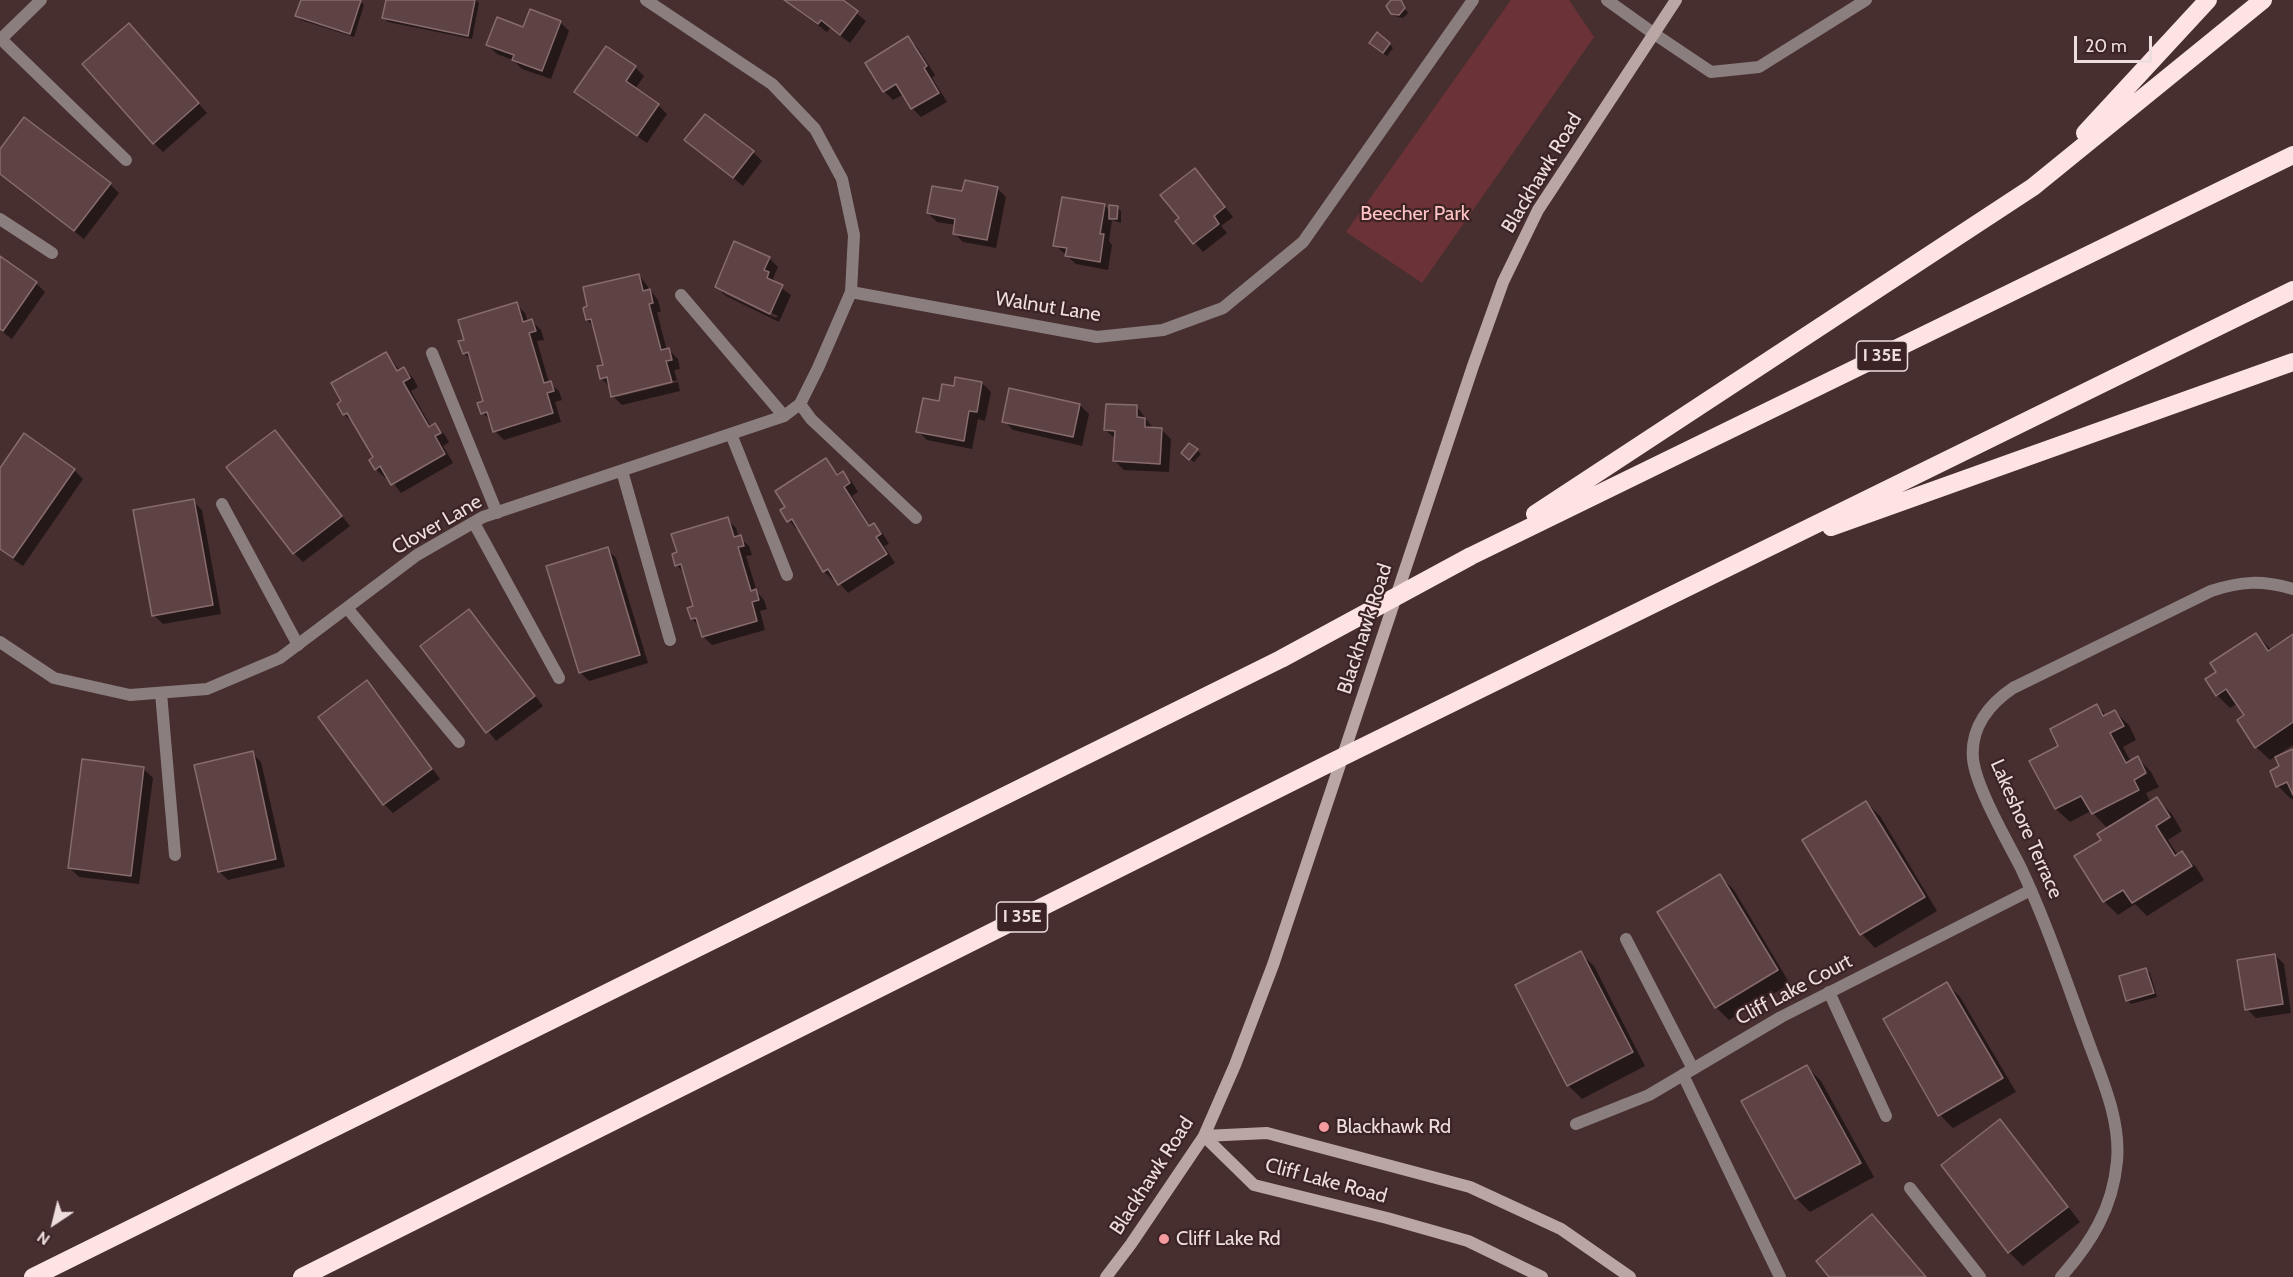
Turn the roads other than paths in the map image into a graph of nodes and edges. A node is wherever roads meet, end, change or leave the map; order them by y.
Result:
1 (41, 0) edge
2 (646, 0) edge
3 (1473, 0) edge
4 (1606, 0) edge
5 (1676, 0) edge
6 (1866, 0) edge
7 (2208, 0) edge
8 (2263, 0) edge
9 (1653, 33) junction
10 (0, 39) edge
11 (2293, 155) edge
12 (126, 160) dead end
13 (2033, 187) junction
14 (0, 219) edge
15 (52, 254) dead end
16 (2293, 290) edge
17 (850, 292) junction
18 (681, 295) dead end
19 (432, 353) dead end
20 (2293, 362) edge
21 (800, 404) junction
22 (784, 416) junction
23 (731, 434) junction
24 (622, 471) junction
25 (222, 504) dead end
26 (497, 513) junction
27 (916, 518) dead end
28 (474, 523) junction
29 (1471, 556) junction
30 (1744, 558) junction
31 (787, 575) dead end
32 (2293, 589) edge
33 (347, 608) junction
34 (670, 640) dead end
35 (0, 642) edge
36 (298, 645) junction
37 (559, 678) dead end
38 (161, 693) junction
39 (459, 742) dead end
40 (175, 855) dead end
41 (2031, 890) junction
42 (1626, 939) dead end
43 (1829, 992) junction
44 (1688, 1072) junction
45 (1886, 1116) dead end
46 (1576, 1124) dead end
47 (1204, 1136) junction
48 (1910, 1188) dead end
49 (33, 1277) edge
50 (302, 1277) edge
51 (1106, 1277) edge
52 (1542, 1277) edge
53 (1630, 1277) edge
54 (1780, 1277) edge
55 (1980, 1277) edge
56 (2061, 1277) edge

1 - 10 street
2 - 17 street
3 - 17 street, Walnut Lane
4 - 9 street
5 - 9 street, Blackhawk Road
6 - 9 street
7 - 13 highway
8 - 13 highway
9 - 47 street, Blackhawk Road
10 - 12 street
11 - 29 highway, I 35E
13 - 29 highway
14 - 15 street
16 - 30 highway, I 35E
17 - 21 street, Clover Lane
18 - 22 street
19 - 26 street
20 - 30 highway
21 - 22 street, Clover Lane
21 - 27 street
22 - 23 street, Clover Lane
23 - 24 street, Clover Lane
23 - 31 street
24 - 26 street, Clover Lane
24 - 34 street
25 - 36 street
26 - 28 street, Clover Lane
28 - 33 street, Clover Lane
28 - 37 street
29 - 49 highway, I 35E
30 - 50 highway, I 35E
32 - 41 street, Lakeshore Terrace
33 - 36 street, Clover Lane
33 - 39 street
35 - 38 street, Clover Lane
36 - 38 street, Clover Lane
38 - 40 street
41 - 43 street, Cliff Lake Court
41 - 56 street, Lakeshore Terrace
42 - 44 street
43 - 44 street, Cliff Lake Court
43 - 45 street
44 - 46 street, Cliff Lake Court
44 - 54 street
47 - 51 street, Blackhawk Road
47 - 52 street, Cliff Lake Road
47 - 53 street, Cliff Lake Road
48 - 55 street

